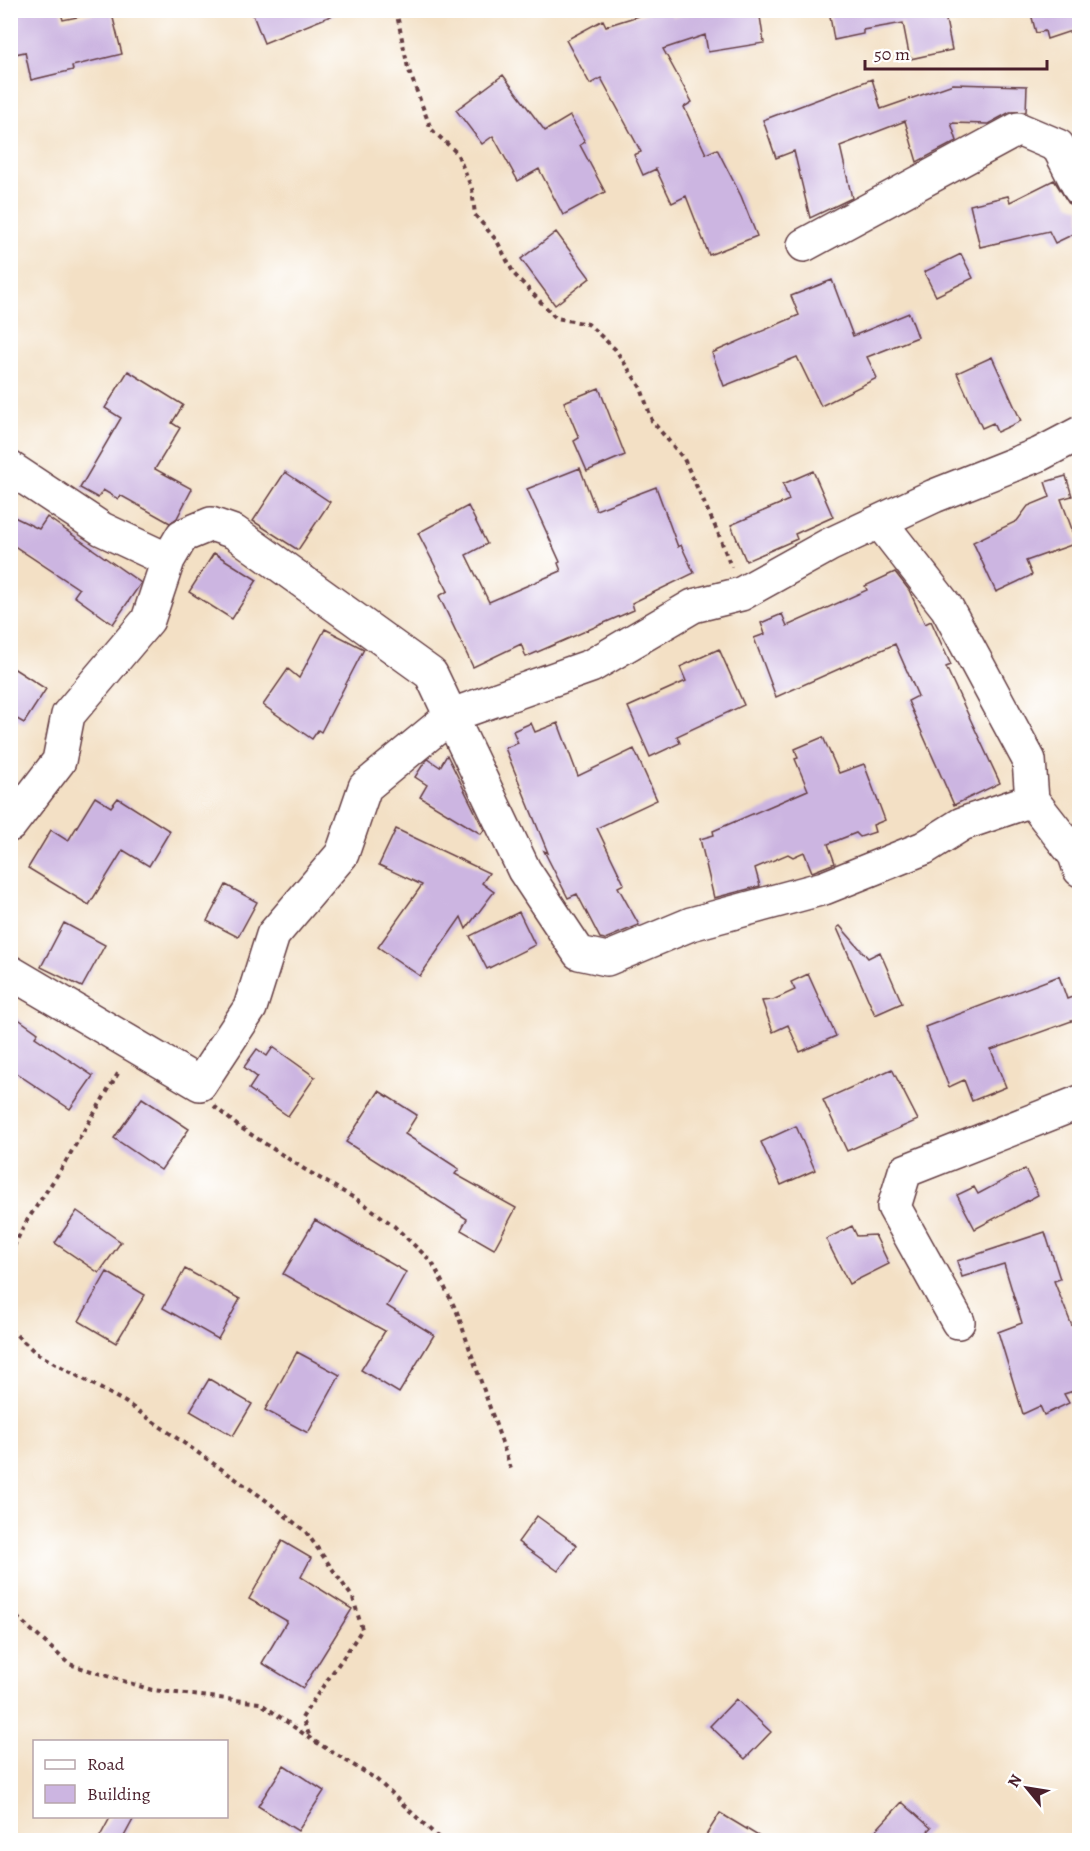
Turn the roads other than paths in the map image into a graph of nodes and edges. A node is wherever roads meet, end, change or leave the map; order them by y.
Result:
1 (1080, 189) edge
2 (804, 245) dead end
3 (1080, 433) edge
4 (10, 468) edge
5 (880, 522) junction
6 (168, 560) junction
7 (452, 715) junction
8 (1032, 800) junction
9 (10, 825) edge
10 (1080, 870) edge
11 (10, 972) edge
12 (1080, 1102) edge
13 (958, 1322) dead end

1 - 2 street
3 - 5 street
4 - 6 street
5 - 7 street
5 - 8 street
6 - 7 street
6 - 9 street
7 - 8 street
7 - 11 street
8 - 10 street
12 - 13 street

